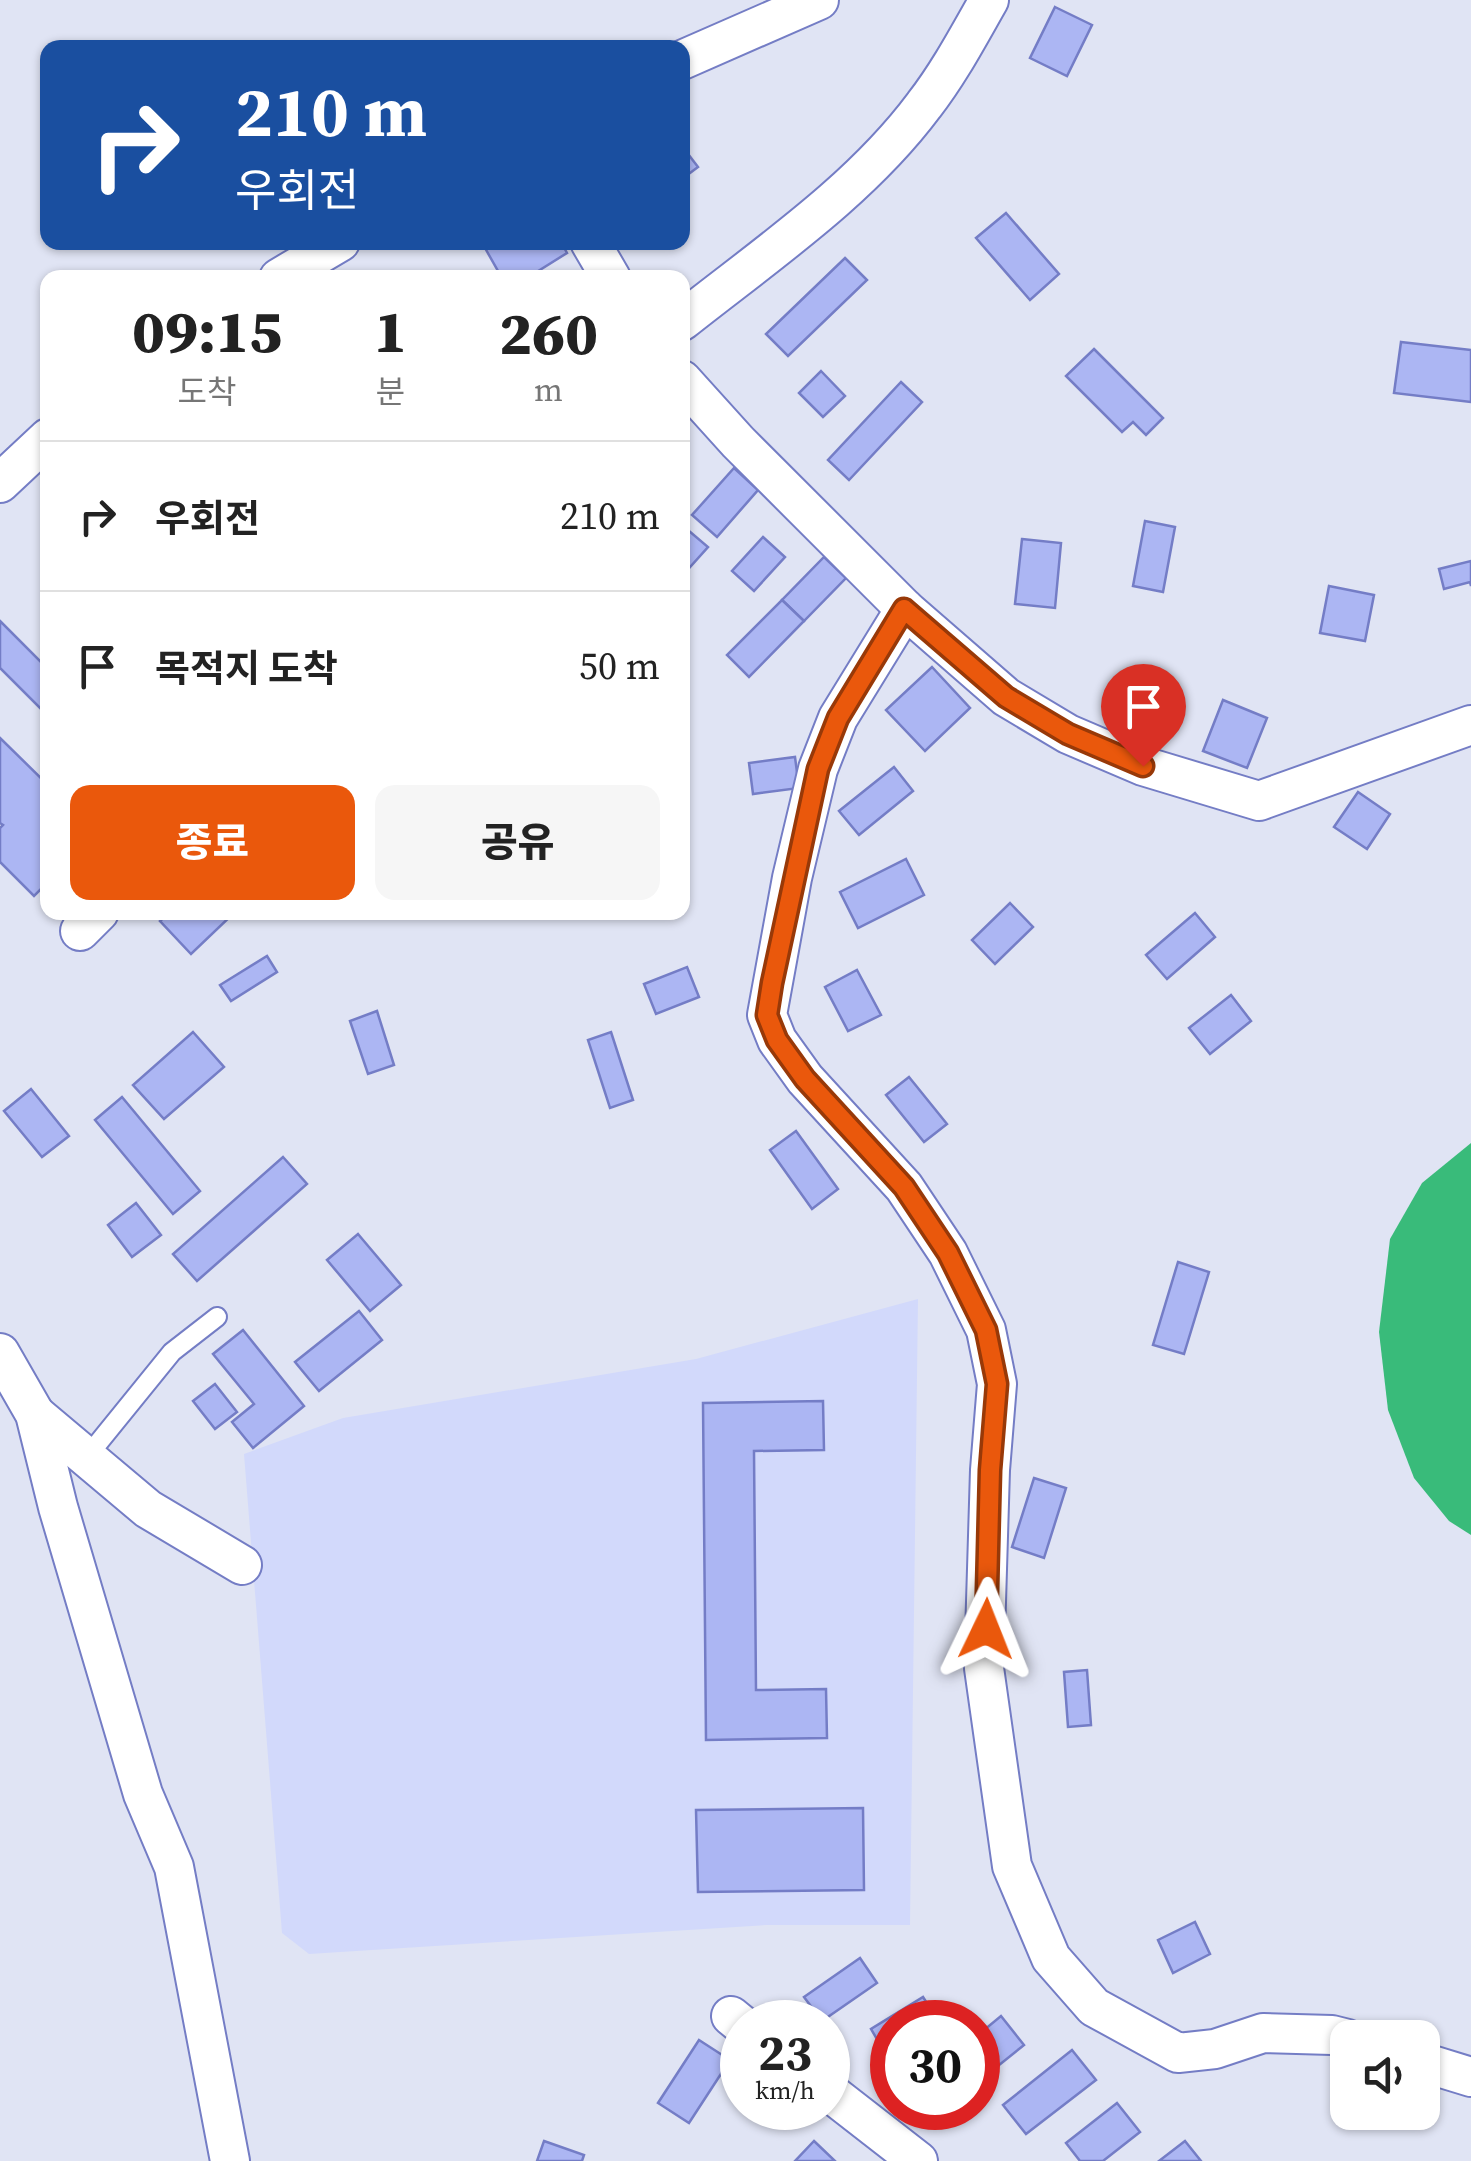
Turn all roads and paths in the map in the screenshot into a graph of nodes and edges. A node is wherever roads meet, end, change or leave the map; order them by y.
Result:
1 (819, 0) edge
2 (989, 0) edge
3 (690, 56) edge
4 (326, 250) edge
5 (293, 270) edge
6 (690, 315) edge
7 (696, 420) edge
8 (40, 446) edge
9 (0, 483) edge
10 (904, 609) junction
11 (1471, 725) edge
12 (216, 1317) dead end
13 (0, 1353) edge
14 (35, 1414) junction
15 (86, 1458) junction
16 (242, 1565) dead end
17 (1330, 2034) edge
18 (1440, 2068) edge
19 (1471, 2077) edge
20 (850, 2108) edge
21 (230, 2161) edge
22 (918, 2161) edge

1 - 3 street
2 - 6 street
4 - 5 street
7 - 10 street
8 - 9 street
10 - 11 street
10 - 17 street
12 - 15 lane
13 - 14 street
14 - 15 street
14 - 21 street
15 - 16 street
18 - 19 street
20 - 22 street

